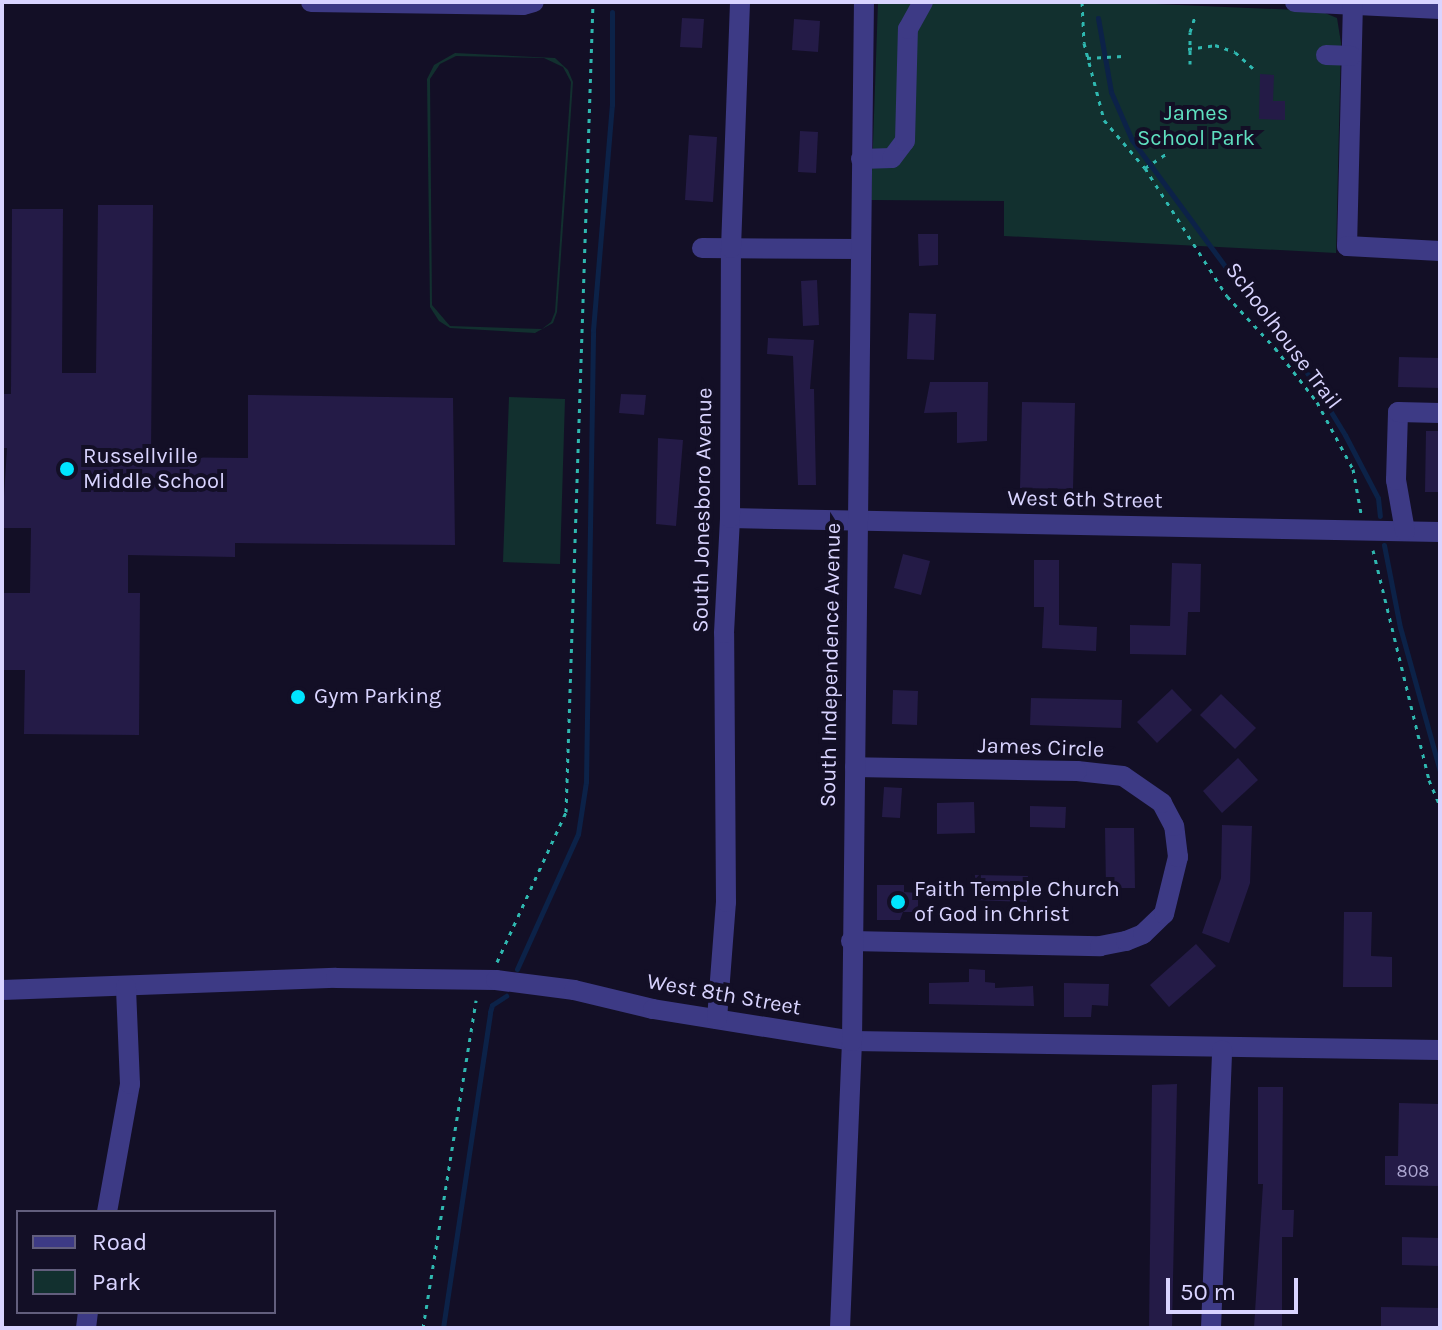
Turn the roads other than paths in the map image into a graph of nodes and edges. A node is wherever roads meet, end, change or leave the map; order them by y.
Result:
1 (311, 2) edge
2 (351, 2) edge
3 (534, 2) edge
4 (740, 2) edge
5 (864, 2) edge
6 (923, 2) edge
7 (1295, 2) edge
8 (1353, 3) edge
9 (1440, 9) edge
10 (1326, 55) dead end
11 (1351, 56) junction
12 (861, 159) junction
13 (702, 248) dead end
14 (731, 248) junction
15 (859, 249) junction
16 (1440, 251) edge
17 (1440, 413) edge
18 (730, 518) junction
19 (857, 518) junction
20 (1405, 531) junction
21 (1440, 532) edge
22 (855, 767) junction
23 (851, 941) junction
24 (126, 987) junction
25 (2, 990) edge
26 (717, 1019) junction
27 (852, 1041) junction
28 (1222, 1050) junction
29 (1440, 1050) edge
30 (107, 1210) edge
31 (840, 1328) edge
32 (1211, 1328) edge

1 - 2 street
2 - 3 street
4 - 14 street, South Jonesboro Avenue
5 - 12 street, South Independence Avenue
6 - 12 street
7 - 8 street
8 - 9 street
8 - 11 street
10 - 11 street
11 - 16 street
12 - 15 street, South Independence Avenue
13 - 14 street
14 - 15 street
14 - 18 street, South Jonesboro Avenue
15 - 19 street, South Independence Avenue
17 - 20 street
18 - 19 street, West 6th Street
18 - 26 street, South Jonesboro Avenue
19 - 20 street, West 6th Street
19 - 22 street, South Independence Avenue
20 - 21 street, West 6th Street
22 - 23 street, South Independence Avenue
22 - 23 street, James Circle
23 - 27 street, South Independence Avenue
24 - 25 street, West 8th Street
24 - 26 street, West 8th Street
24 - 30 street
26 - 27 street, West 8th Street
27 - 28 street, West 8th Street
27 - 31 street, South Independence Avenue
28 - 29 street, West 8th Street
28 - 32 street

